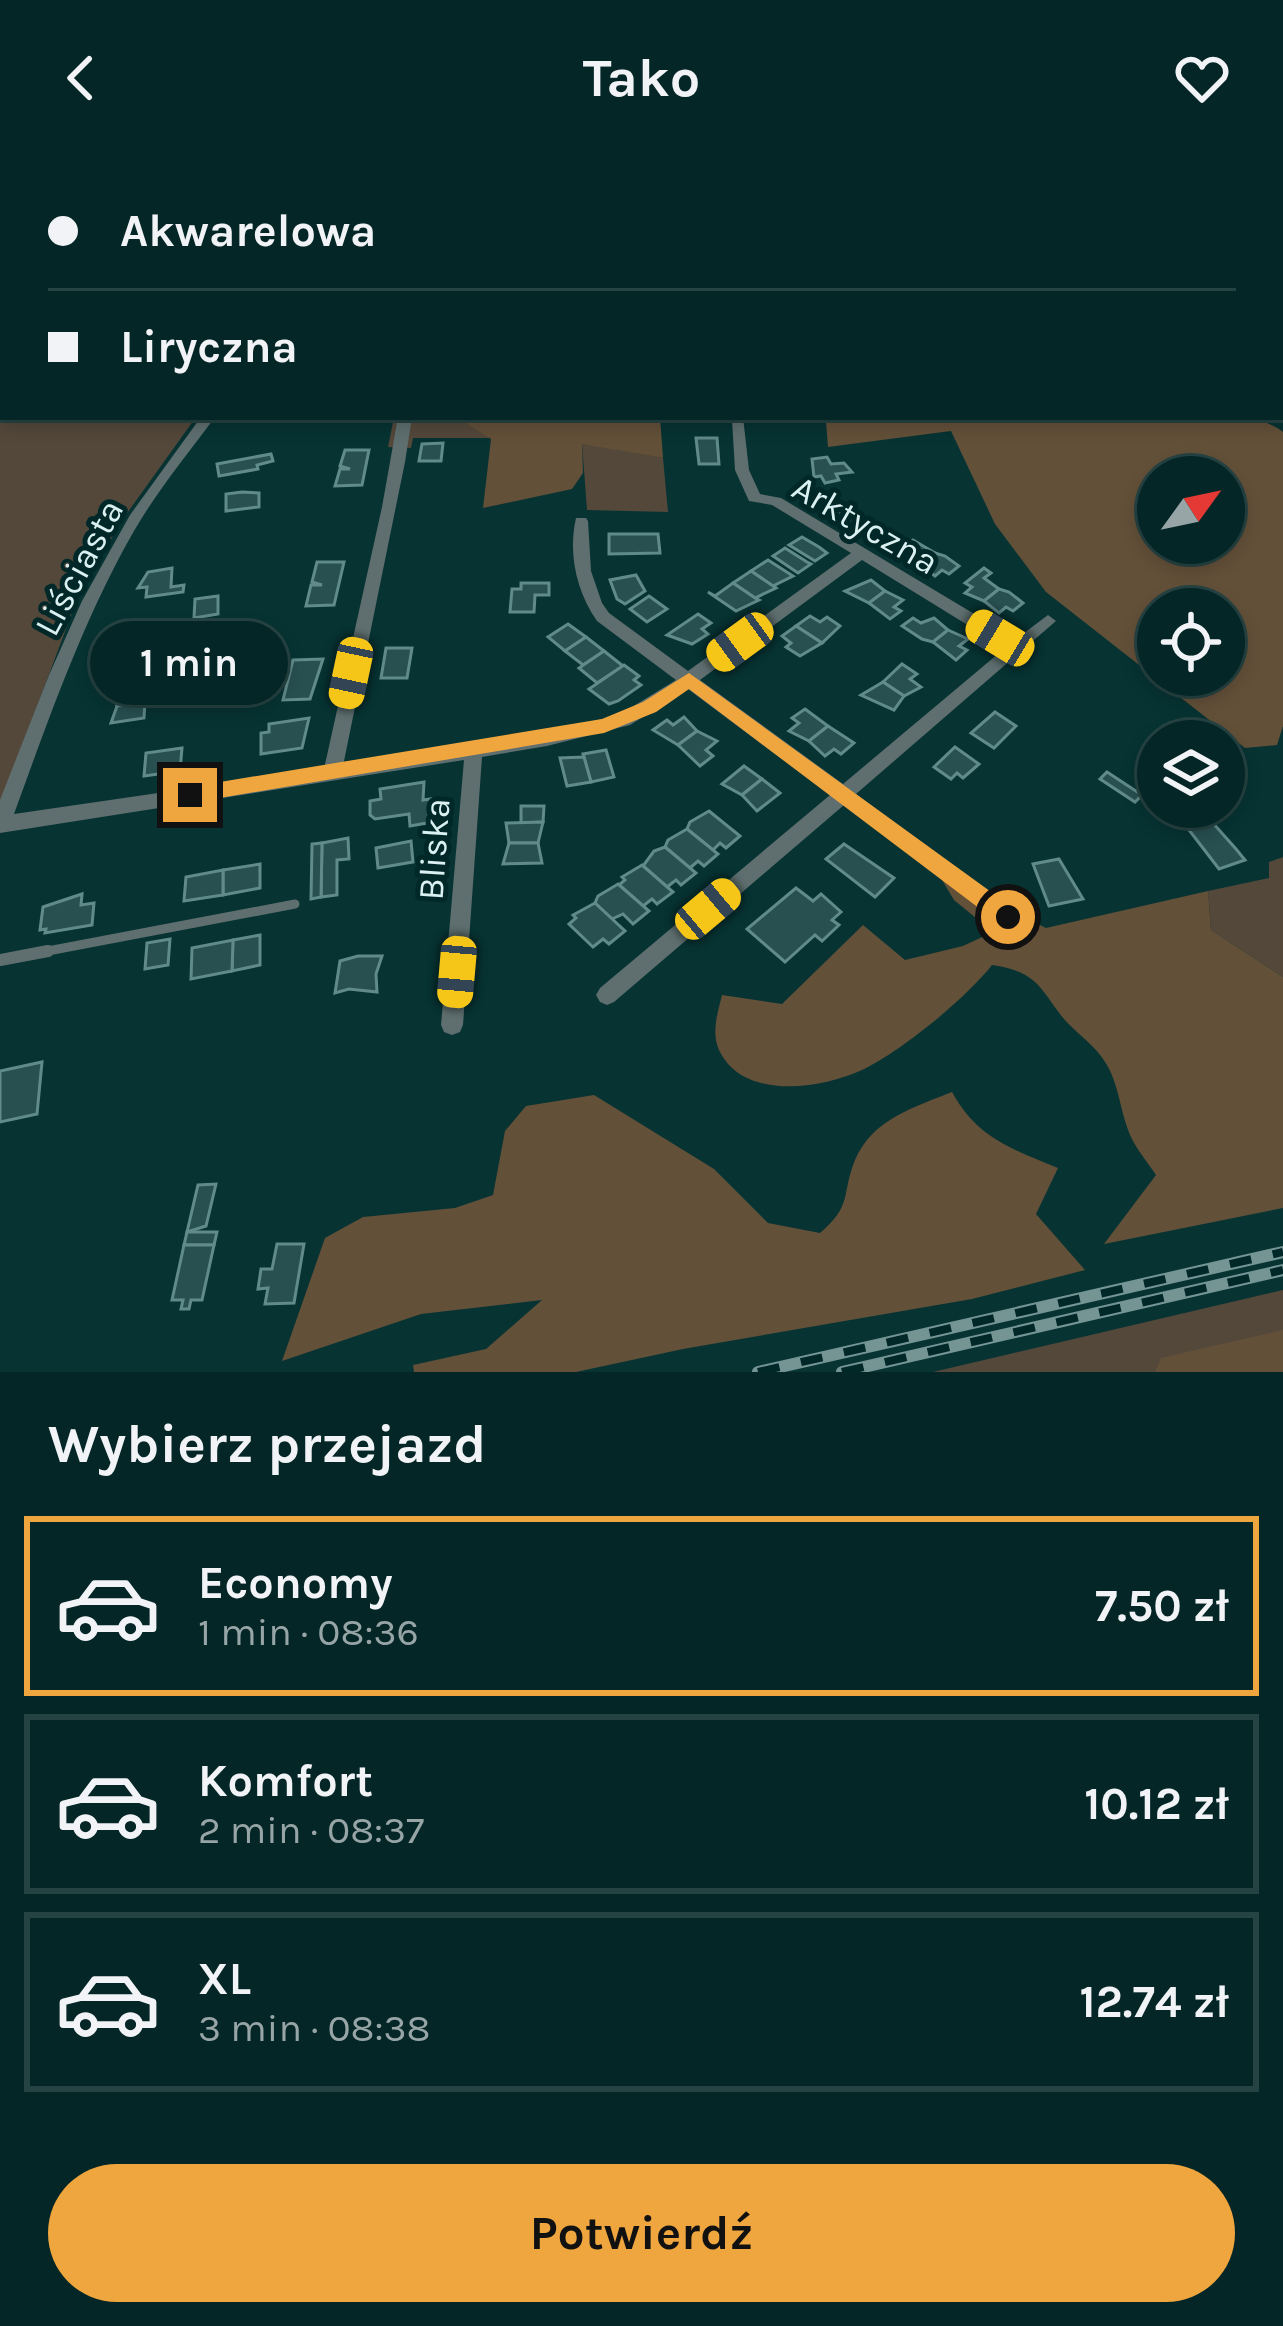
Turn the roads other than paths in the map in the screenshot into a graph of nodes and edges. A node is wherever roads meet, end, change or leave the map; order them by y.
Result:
1 (206, 420) edge
2 (405, 420) edge
3 (739, 420) dead end
4 (581, 521) dead end
5 (860, 554) junction
6 (1048, 621) dead end
7 (1016, 647) junction
8 (689, 679) junction
9 (474, 751) junction
10 (332, 775) junction
11 (842, 795) junction
12 (0, 824) edge
13 (295, 904) dead end
14 (1008, 917) dead end
15 (0, 960) edge
16 (608, 994) dead end
17 (452, 1025) dead end

1 - 12 street, Liściasta
2 - 10 street
3 - 5 street, Arktyczna
4 - 8 street
5 - 7 street, Arktyczna
5 - 8 street
6 - 7 street
7 - 11 street
8 - 9 street
8 - 11 street
9 - 10 street
9 - 17 street, Bliska
10 - 12 street
11 - 14 street
11 - 16 street
13 - 15 lane

